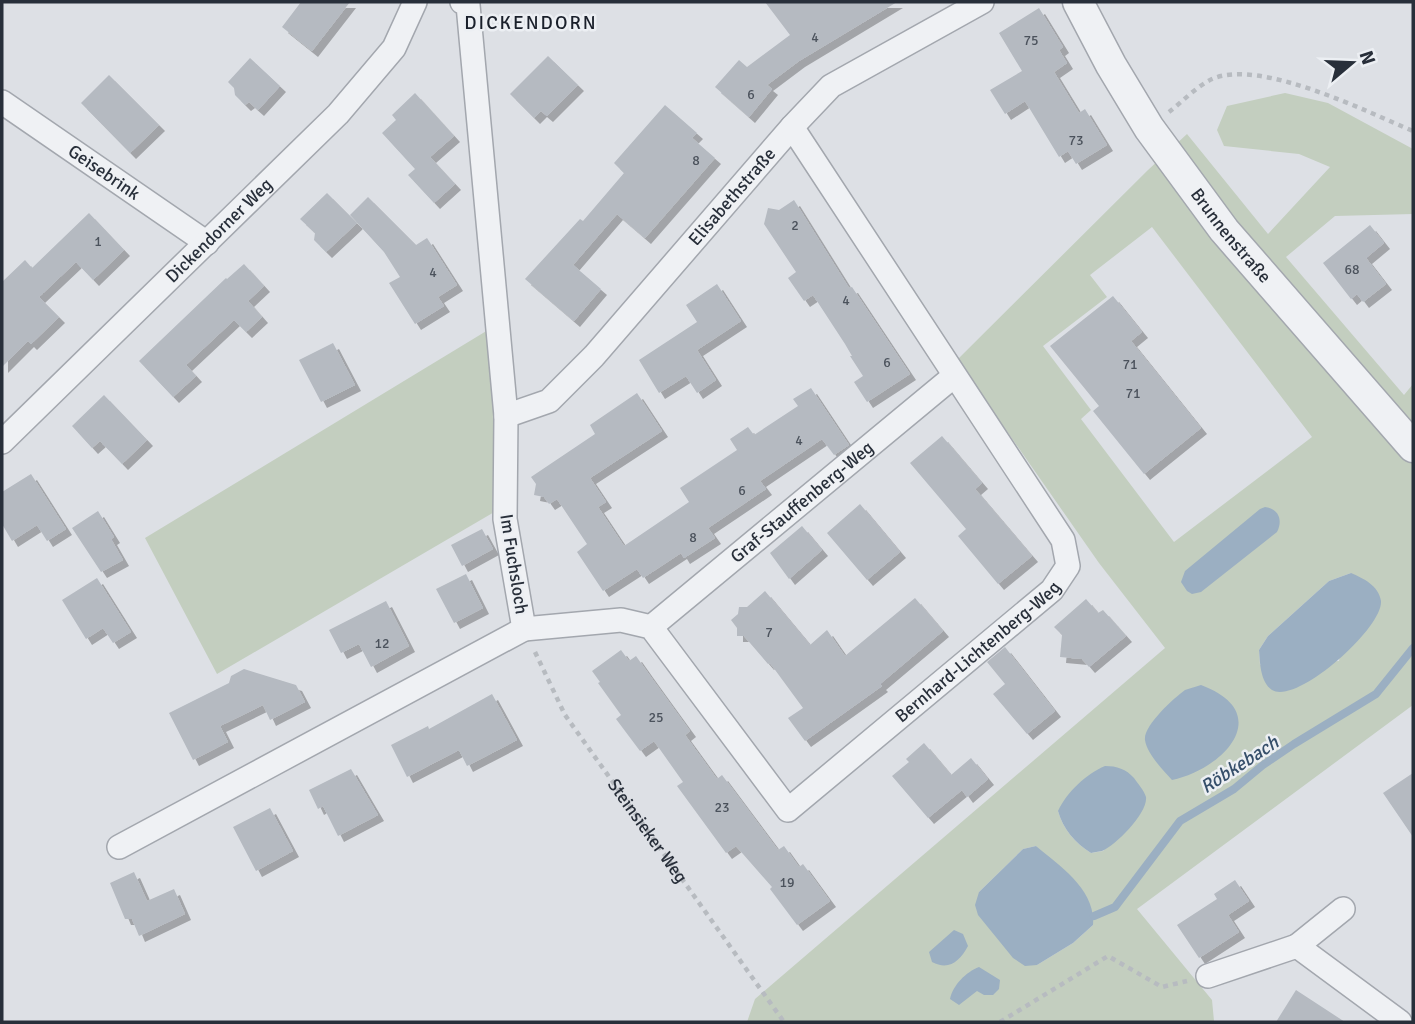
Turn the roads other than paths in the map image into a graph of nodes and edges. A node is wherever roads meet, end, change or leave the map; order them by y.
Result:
1 (415, 2) edge
2 (463, 2) edge
3 (982, 2) edge
4 (1078, 2) edge
5 (2, 102) edge
6 (792, 127) junction
7 (207, 243) junction
8 (954, 376) junction
9 (506, 416) junction
10 (2, 442) edge
11 (1413, 447) edge
12 (651, 627) junction
13 (524, 629) junction
14 (119, 847) dead end
15 (1343, 909) dead end
16 (1297, 946) junction
17 (1208, 976) road end
18 (1400, 1022) edge

1 - 7 street, Dickendorner Weg
2 - 9 street, Im Fuchsloch
3 - 6 street, Elisabethstraße
4 - 11 street, Brunnenstraße
5 - 7 street, Geisebrink
6 - 8 street, Bernhard-Lichtenberg-Weg
6 - 9 street, Elisabethstraße
7 - 10 street, Dickendorner Weg
8 - 12 street, Graf-Stauffenberg-Weg
8 - 12 street, Bernhard-Lichtenberg-Weg
9 - 13 street, Im Fuchsloch
12 - 13 street
13 - 14 street, Im Fuchsloch
15 - 16 street
16 - 17 street
16 - 18 street

